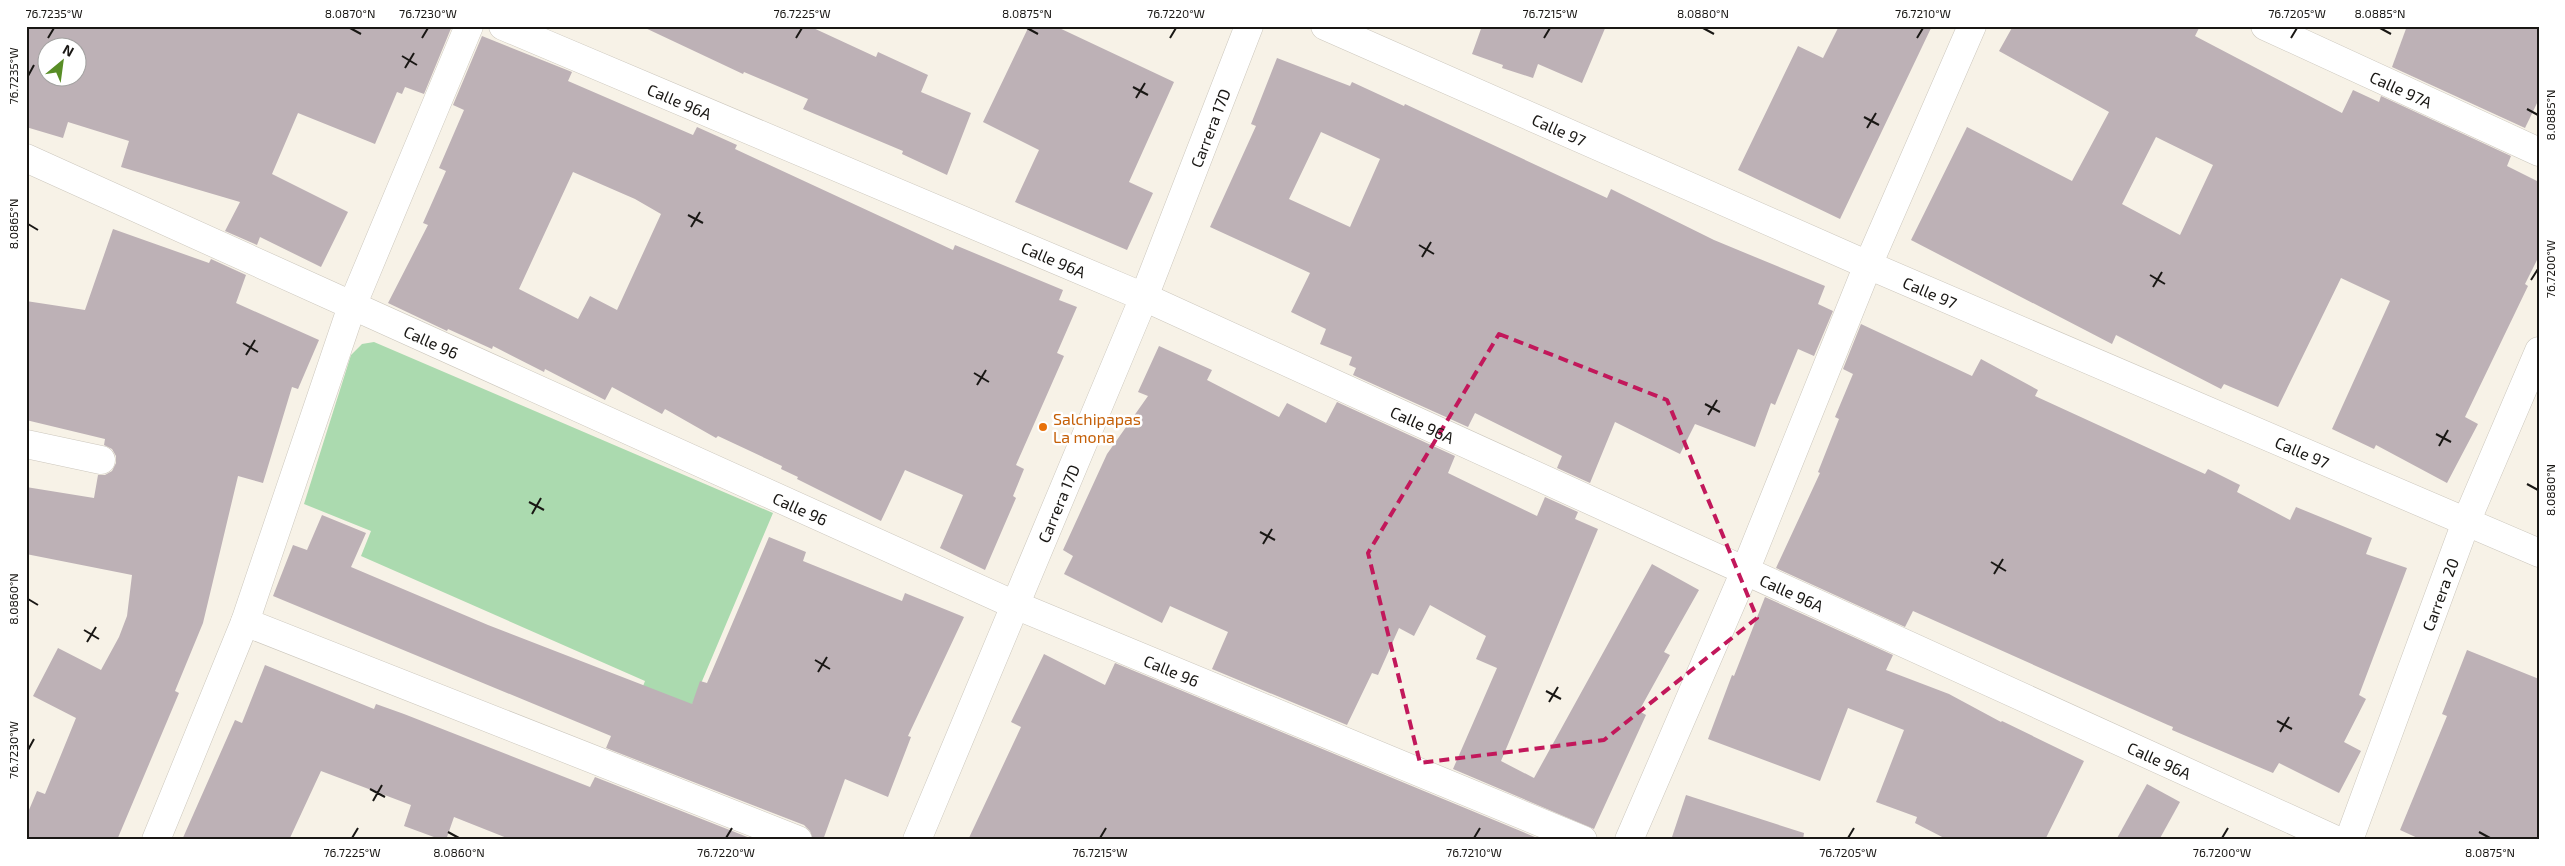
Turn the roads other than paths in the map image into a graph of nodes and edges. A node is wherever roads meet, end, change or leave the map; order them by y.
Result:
1 (469, 26) edge
2 (503, 26) edge
3 (1249, 26) edge
4 (1325, 26) edge
5 (1972, 26) edge
6 (2265, 26) edge
7 (2539, 152) edge
8 (26, 158) edge
9 (1868, 265) junction
10 (1144, 297) junction
11 (352, 306) junction
12 (2539, 351) edge
13 (26, 444) edge
14 (101, 460) dead end
15 (2466, 522) junction
16 (2539, 553) edge
17 (1745, 571) junction
18 (1015, 605) junction
19 (245, 622) junction
20 (156, 840) edge
21 (798, 840) edge
22 (917, 840) edge
23 (1583, 840) edge
24 (1629, 840) edge
25 (2336, 840) edge
26 (2349, 840) edge

1 - 11 street
2 - 10 street, Calle 96A
3 - 10 street, Carrera 17D
4 - 9 street, Calle 97
5 - 9 street
6 - 7 street, Calle 97A
8 - 11 street, Calle 96
9 - 15 street, Calle 97
9 - 17 street
10 - 17 street, Calle 96A
10 - 18 street, Carrera 17D
11 - 18 street, Calle 96
11 - 19 street
12 - 15 street, Carrera 20
13 - 14 street
15 - 16 street, Calle 97
15 - 26 street, Carrera 20
17 - 24 street
17 - 25 street, Calle 96A
18 - 22 street, Carrera 17D
18 - 23 street, Calle 96
19 - 20 street
19 - 21 street

